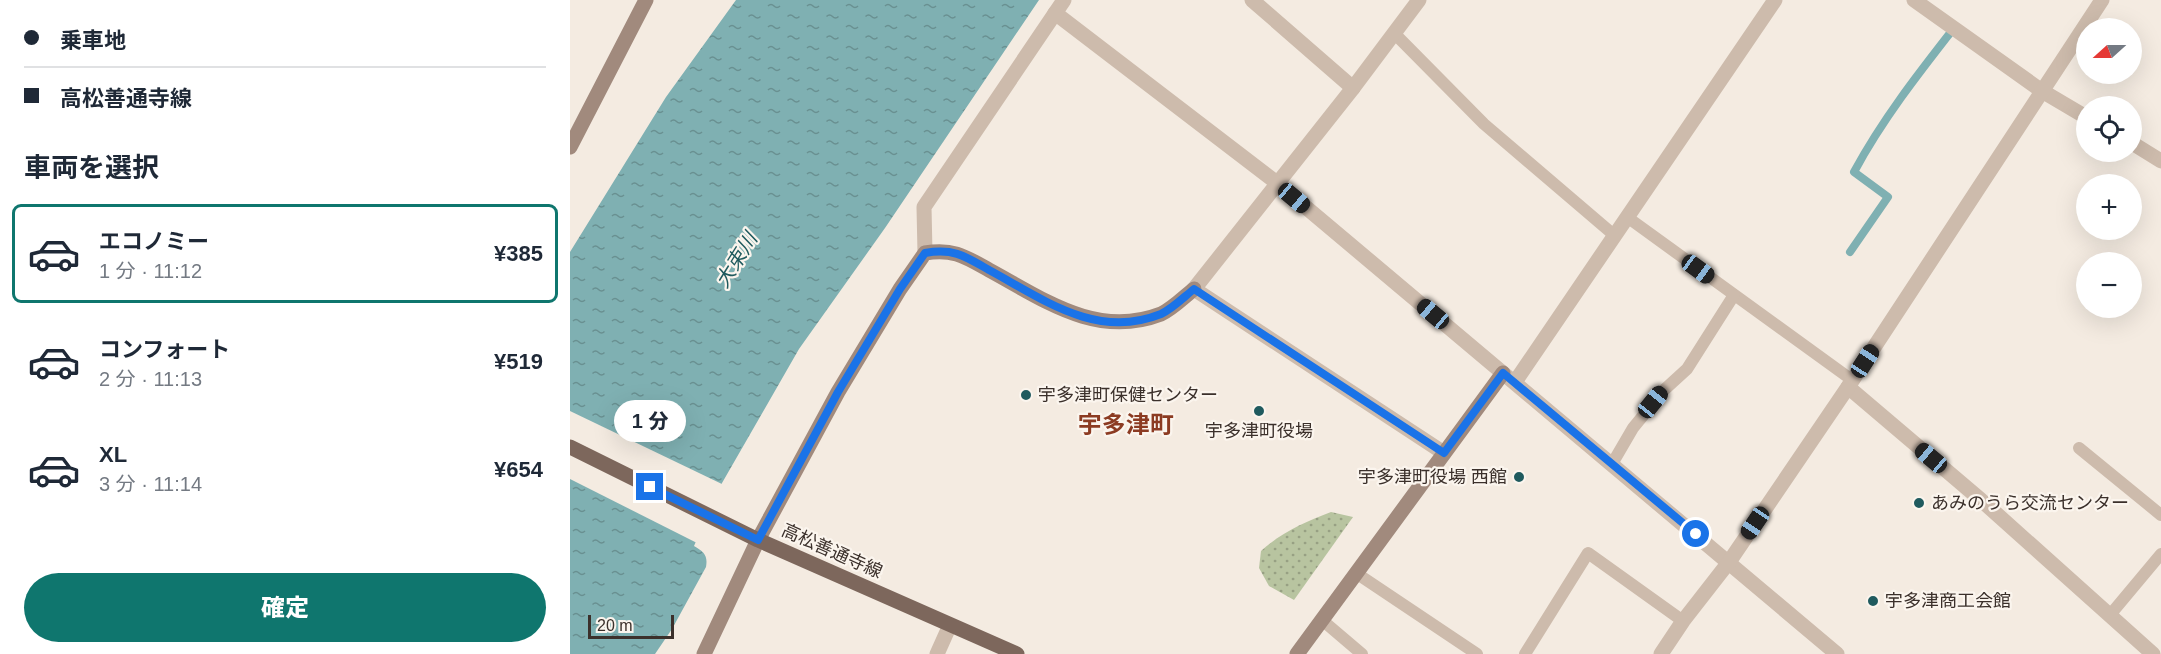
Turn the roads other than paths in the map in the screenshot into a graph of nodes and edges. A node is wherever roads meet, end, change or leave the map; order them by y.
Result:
1 (646, 0) edge
2 (1064, 0) edge
3 (1252, 0) edge
4 (1419, 0) edge
5 (1775, 0) edge
6 (1914, 0) edge
7 (2102, 0) edge
8 (1055, 13) junction
9 (1395, 33) junction
10 (1353, 88) junction
11 (2042, 91) junction
12 (2076, 111) edge
13 (570, 147) edge
14 (2142, 149) edge
15 (2161, 161) edge
16 (1277, 183) junction
17 (1627, 217) junction
18 (1614, 235) junction
19 (925, 253) junction
20 (1194, 289) junction
21 (1734, 295) junction
22 (1509, 377) junction
23 (1850, 383) junction
24 (570, 447) edge
25 (2079, 448) dead end
26 (1444, 453) junction
27 (1612, 464) junction
28 (2161, 515) edge
29 (758, 540) junction
30 (2161, 554) edge
31 (1729, 562) junction
32 (1356, 573) junction
33 (2110, 615) junction
34 (1322, 620) junction
35 (1683, 621) junction
36 (950, 625) junction
37 (704, 654) edge
38 (937, 654) edge
39 (1017, 654) edge
40 (1297, 654) edge
41 (1362, 654) edge
42 (1477, 654) edge
43 (1525, 654) edge
44 (1661, 654) edge
45 (1837, 654) edge
46 (2153, 654) edge

1 - 13 street
2 - 8 street
3 - 10 street
4 - 9 street
5 - 17 street
6 - 11 street
7 - 11 street
8 - 16 street
8 - 19 street
9 - 10 street
9 - 18 lane
10 - 16 street
11 - 12 street
11 - 23 street
14 - 15 street
16 - 20 street
16 - 22 street
17 - 18 street
17 - 21 lane
18 - 22 street
19 - 20 street
19 - 29 street
20 - 26 street
21 - 23 lane
21 - 27 lane
22 - 26 street
22 - 27 street
23 - 31 street
23 - 33 street
24 - 29 main road, 高松善通寺線
25 - 28 lane
26 - 32 street
27 - 31 street
29 - 36 main road, 高松善通寺線
29 - 37 street
30 - 33 lane
31 - 35 street
31 - 45 street
32 - 34 street
32 - 42 lane
33 - 46 street
34 - 40 street
34 - 41 lane
35 - 43 lane
35 - 44 street
36 - 38 street
36 - 39 main road, 高松善通寺線

